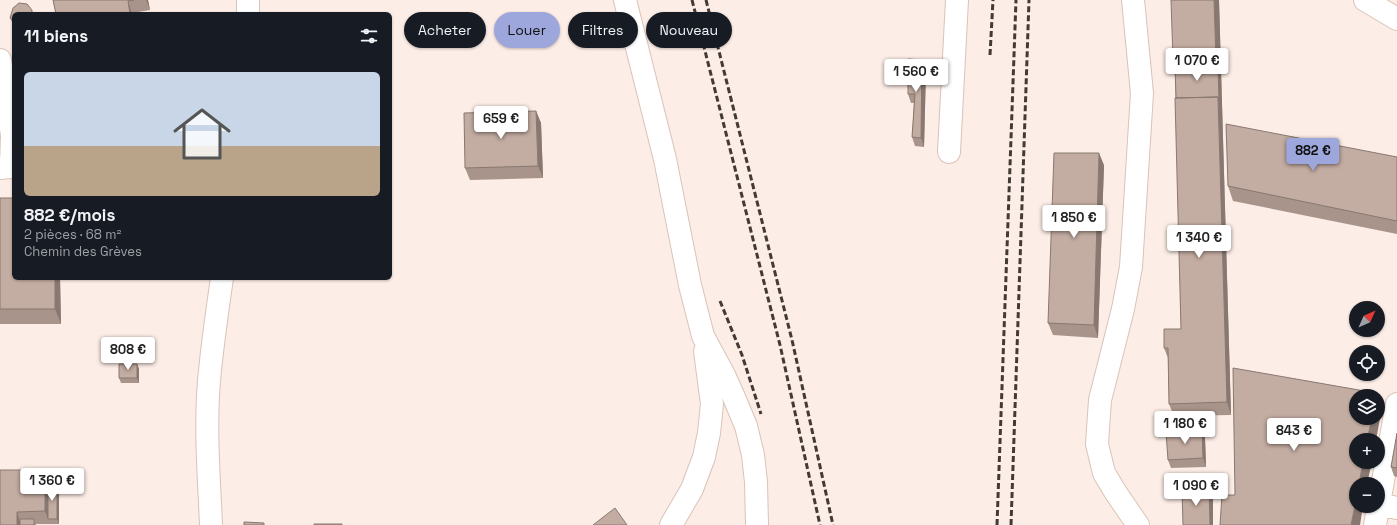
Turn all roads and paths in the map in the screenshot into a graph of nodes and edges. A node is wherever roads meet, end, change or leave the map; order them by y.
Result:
1 (248, 0) edge
2 (626, 0) edge
3 (957, 0) edge
4 (1134, 0) edge
5 (1364, 0) edge
6 (248, 12) edge
7 (1397, 19) edge
8 (0, 60) edge
9 (949, 152) dead end
10 (0, 168) edge
11 (222, 280) edge
12 (703, 336) junction
13 (1397, 404) edge
14 (1388, 506) edge
15 (211, 525) edge
16 (671, 525) edge
17 (757, 525) edge
18 (1138, 525) edge
19 (1375, 525) edge

1 - 6 street
2 - 12 street
3 - 9 street
4 - 18 street
5 - 7 street
8 - 10 street
11 - 15 street
12 - 16 street
12 - 17 street
13 - 14 street
14 - 19 street

